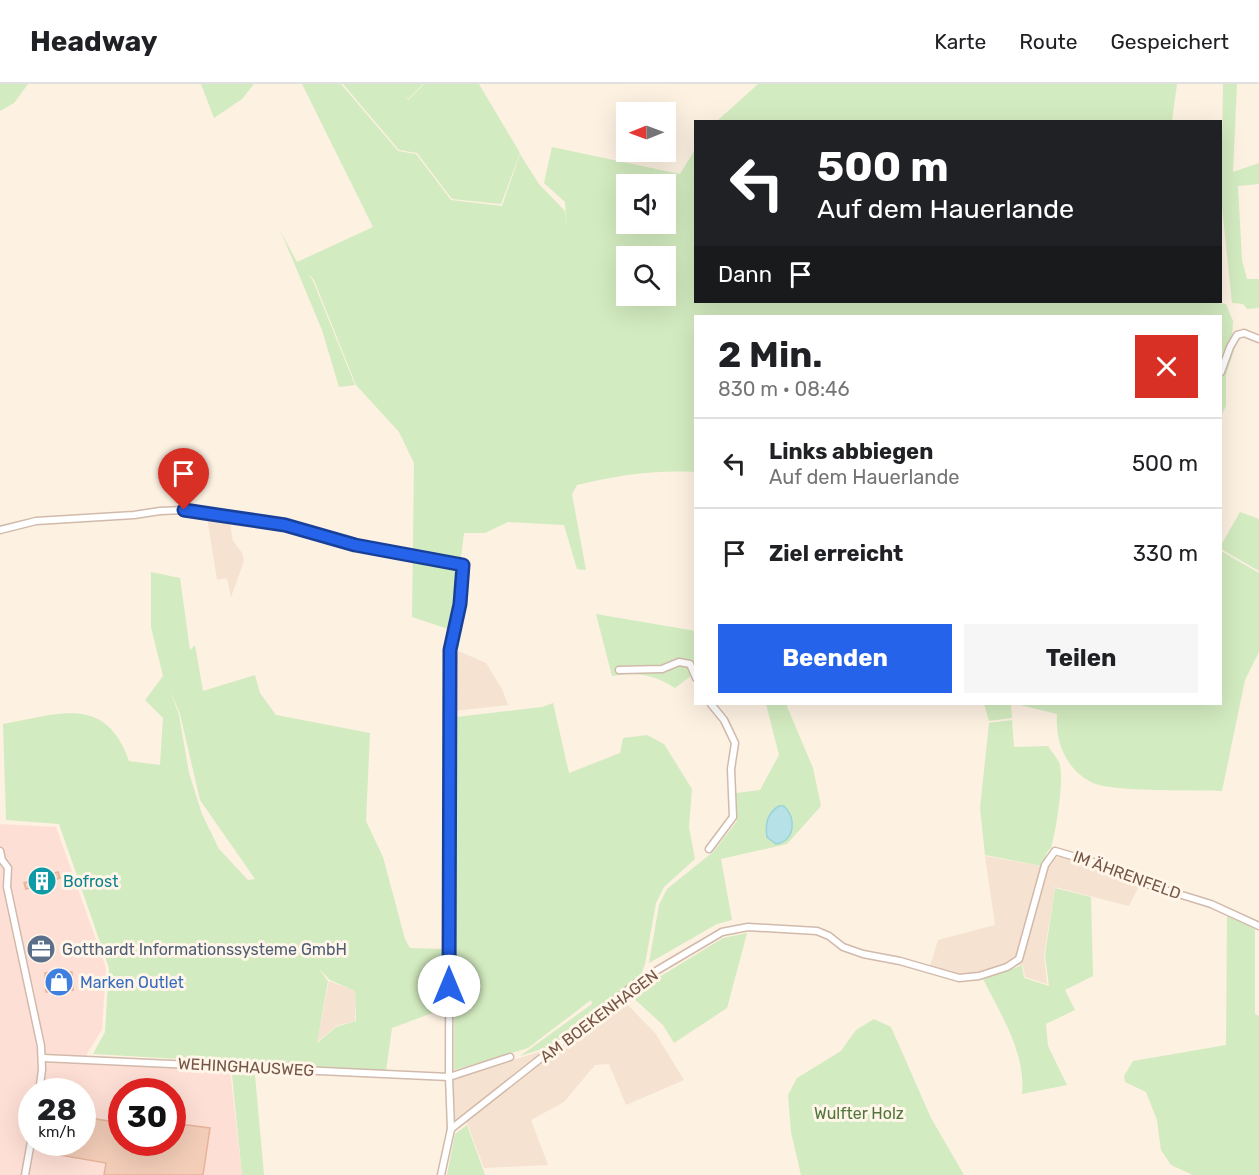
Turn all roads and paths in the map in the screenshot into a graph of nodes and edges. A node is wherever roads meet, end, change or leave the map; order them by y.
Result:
1 (1259, 339) edge
2 (1222, 369) edge
3 (0, 530) edge
4 (619, 670) dead end
5 (694, 673) edge
6 (712, 705) edge
7 (709, 849) dead end
8 (0, 851) edge
9 (1259, 926) edge
10 (930, 969) joint
11 (510, 1057) dead end
12 (43, 1058) junction
13 (449, 1077) junction
14 (41, 1078) edge
15 (451, 1130) junction
16 (28, 1156) edge
17 (25, 1175) edge
18 (441, 1175) edge

1 - 2 street
3 - 13 street
4 - 5 street
6 - 7 street
8 - 12 street
9 - 10 street, IM ÄHRENFELD
10 - 15 street, AM BOEKENHAGEN
11 - 13 street
12 - 13 street, WEHINGHAUSWEG
12 - 14 street
13 - 15 street
15 - 18 street
16 - 17 street

